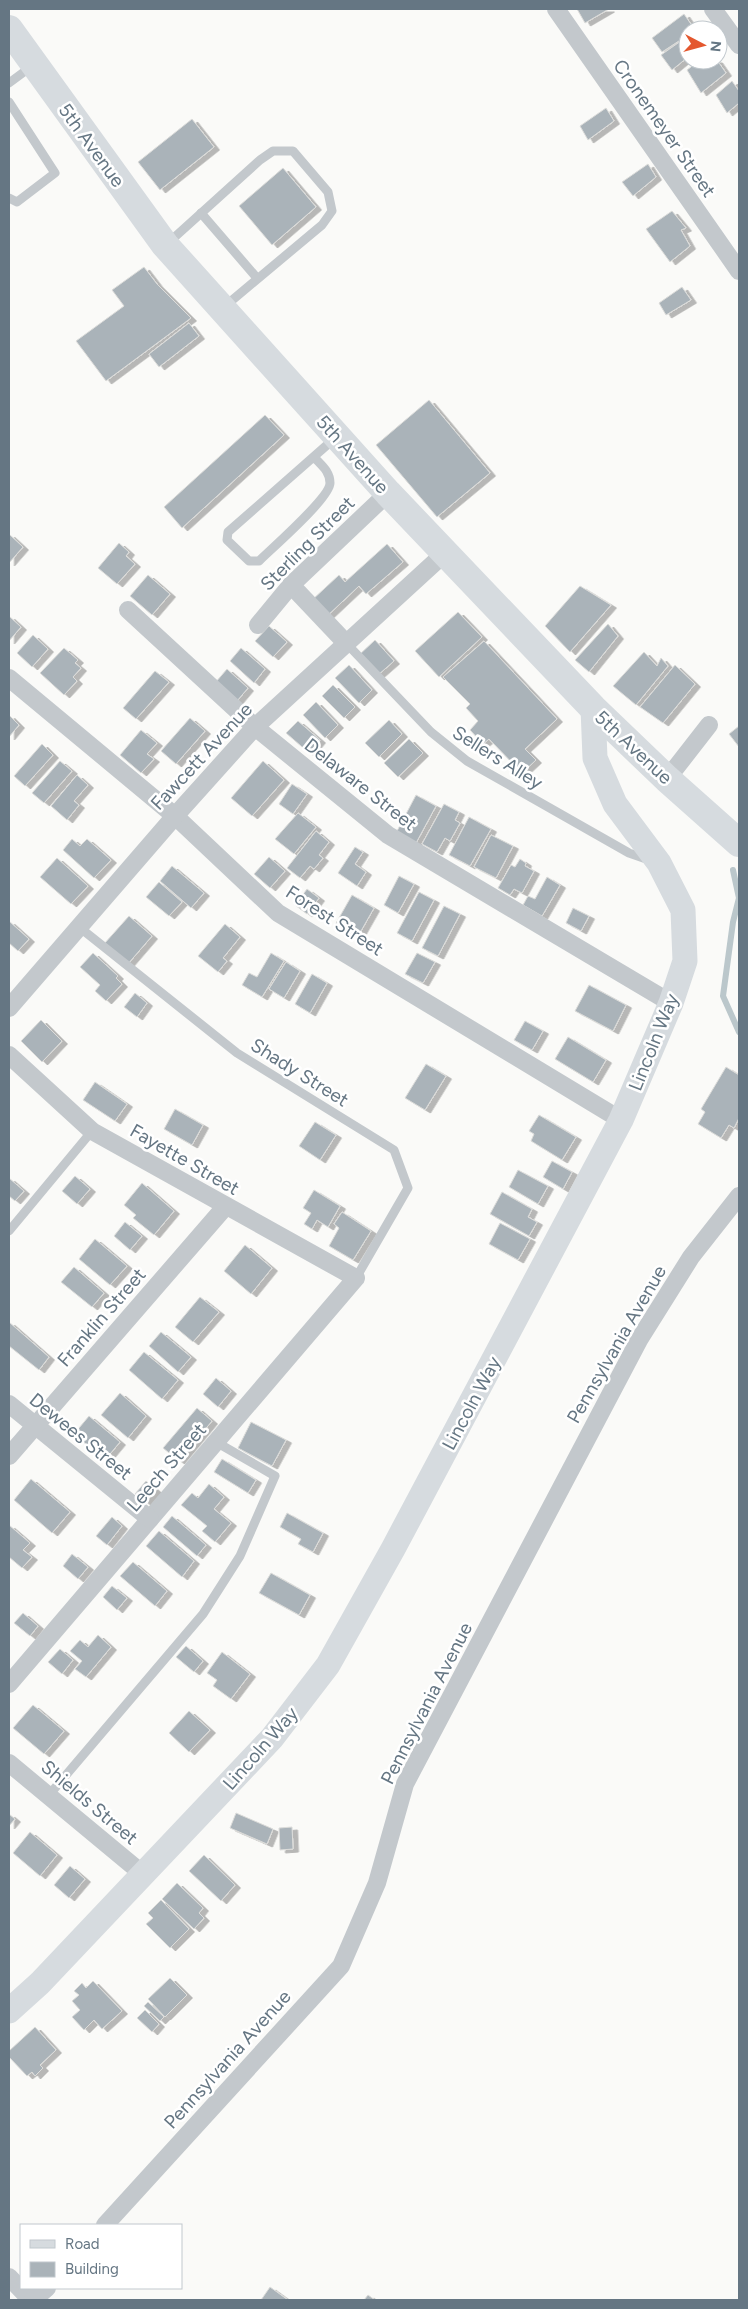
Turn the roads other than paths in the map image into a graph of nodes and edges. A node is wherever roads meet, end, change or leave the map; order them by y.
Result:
1 (556, 9) edge
2 (712, 9) edge
3 (9, 29) edge
4 (739, 46) edge
5 (34, 65) junction
6 (9, 83) edge
7 (9, 102) edge
8 (9, 198) edge
9 (201, 212) junction
10 (165, 245) junction
11 (739, 272) edge
12 (257, 278) junction
13 (222, 308) junction
14 (337, 437) junction
15 (314, 457) junction
16 (388, 493) junction
17 (445, 553) junction
18 (290, 585) junction
19 (128, 610) dead end
20 (258, 625) dead end
21 (346, 642) junction
22 (9, 678) edge
23 (593, 708) junction
24 (709, 725) dead end
25 (255, 727) junction
26 (666, 778) junction
27 (175, 816) junction
28 (739, 843) edge
29 (659, 863) junction
30 (79, 927) junction
31 (671, 1003) junction
32 (9, 1008) edge
33 (9, 1055) edge
34 (621, 1120) junction
35 (92, 1131) junction
36 (739, 1196) edge
37 (226, 1207) junction
38 (9, 1232) edge
39 (356, 1278) junction
40 (9, 1404) edge
41 (34, 1425) junction
42 (216, 1442) junction
43 (9, 1456) edge
44 (150, 1519) junction
45 (9, 1684) edge
46 (9, 1763) edge
47 (49, 1795) junction
48 (144, 1875) junction
49 (9, 2011) edge
50 (105, 2224) edge
51 (9, 2277) edge
52 (20, 2288) edge
53 (21, 2289) edge
54 (46, 2289) edge
55 (32, 2300) edge

1 - 11 street, Cronemeyer Street
2 - 4 street
3 - 5 main road, 5th Avenue
5 - 6 lane
5 - 10 main road, 5th Avenue
7 - 8 lane
9 - 10 lane
9 - 12 lane
9 - 12 lane
10 - 13 main road, 5th Avenue
12 - 13 lane
13 - 14 main road, 5th Avenue
14 - 15 lane
14 - 16 main road, 5th Avenue
15 - 15 lane
16 - 17 main road, 5th Avenue
16 - 18 street, Sterling Street
17 - 21 street, Fawcett Avenue
17 - 23 main road, 5th Avenue
18 - 20 street, Sterling Street
18 - 21 street
19 - 25 street, Delaware Street
21 - 25 street, Fawcett Avenue
21 - 29 lane, Sellers Alley
22 - 27 street, Forest Street
23 - 26 main road, 5th Avenue
23 - 29 main road, Lincoln Way
24 - 26 street
25 - 27 street, Fawcett Avenue
25 - 31 street, Delaware Street
26 - 28 main road, 5th Avenue
27 - 30 street, Fawcett Avenue
27 - 34 street, Forest Street
29 - 31 main road, Lincoln Way
30 - 32 street, Fawcett Avenue
30 - 39 lane, Shady Street
31 - 34 main road, Lincoln Way
33 - 35 street, Fayette Street
34 - 48 main road, Lincoln Way
35 - 37 street, Fayette Street
35 - 38 lane
36 - 50 street, Pennsylvania Avenue
37 - 39 street, Fayette Street
37 - 41 street, Franklin Street
39 - 42 street, Leech Street
40 - 41 street, Dewees Street
41 - 43 street, Franklin Street
41 - 44 street, Dewees Street
42 - 44 street, Leech Street
42 - 47 lane
44 - 45 street, Leech Street
46 - 47 street, Shields Street
47 - 48 street, Shields Street
48 - 49 main road, Lincoln Way
51 - 52 street
53 - 55 street
54 - 55 street

